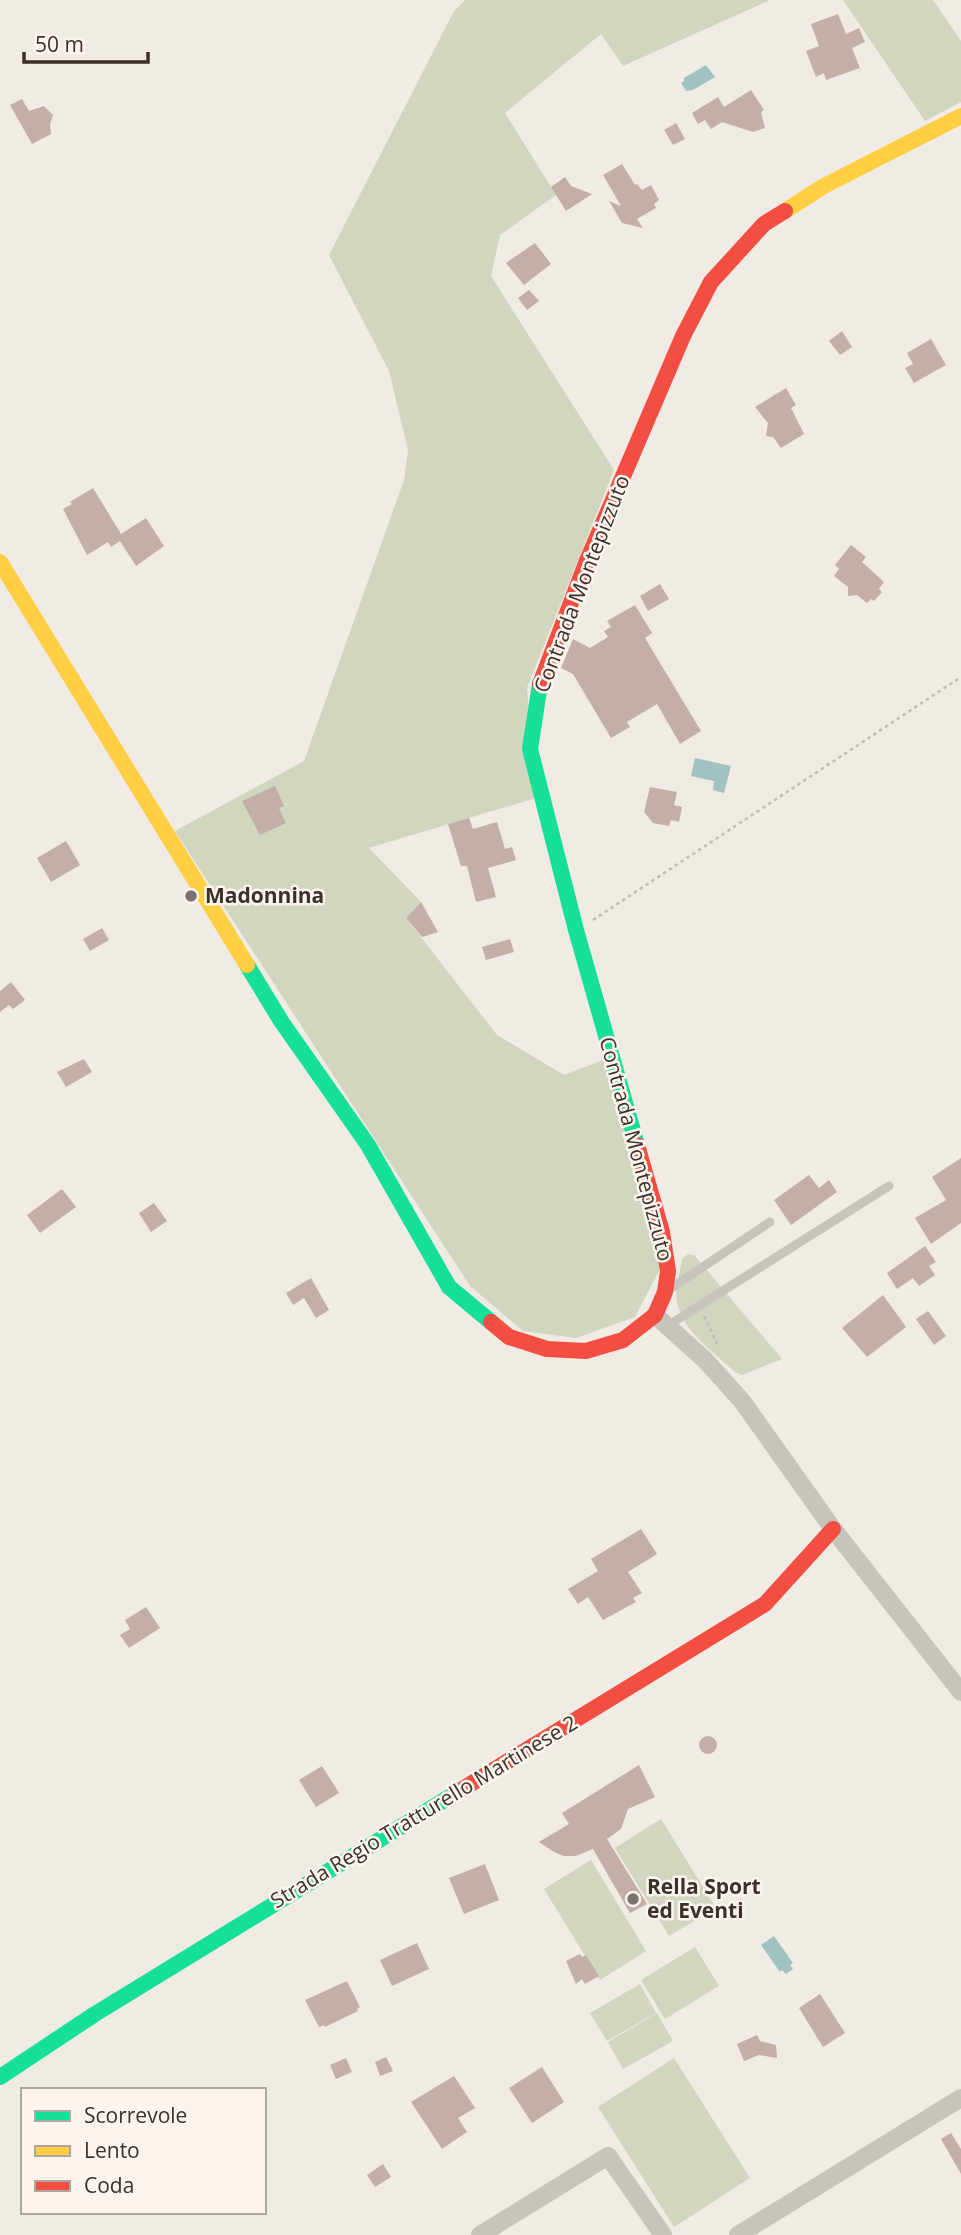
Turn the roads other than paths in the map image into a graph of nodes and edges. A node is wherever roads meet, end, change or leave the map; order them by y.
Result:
1 (961, 116) edge
2 (0, 562) edge
3 (889, 1186) dead end
4 (770, 1222) dead end
5 (666, 1292) junction
6 (661, 1320) junction
7 (832, 1529) junction
8 (961, 1692) edge
9 (0, 2077) edge
10 (961, 2098) edge
11 (480, 2235) edge
12 (663, 2235) edge
13 (738, 2235) edge

1 - 5 street, Contrada Montepizzuto
2 - 6 street, Contrada Montepizzuto
3 - 6 lane
4 - 5 lane
5 - 6 street, Contrada Montepizzuto
6 - 7 street
7 - 8 street
7 - 9 street, Strada Regio Tratturello Martinese 2
10 - 13 street
11 - 12 street

